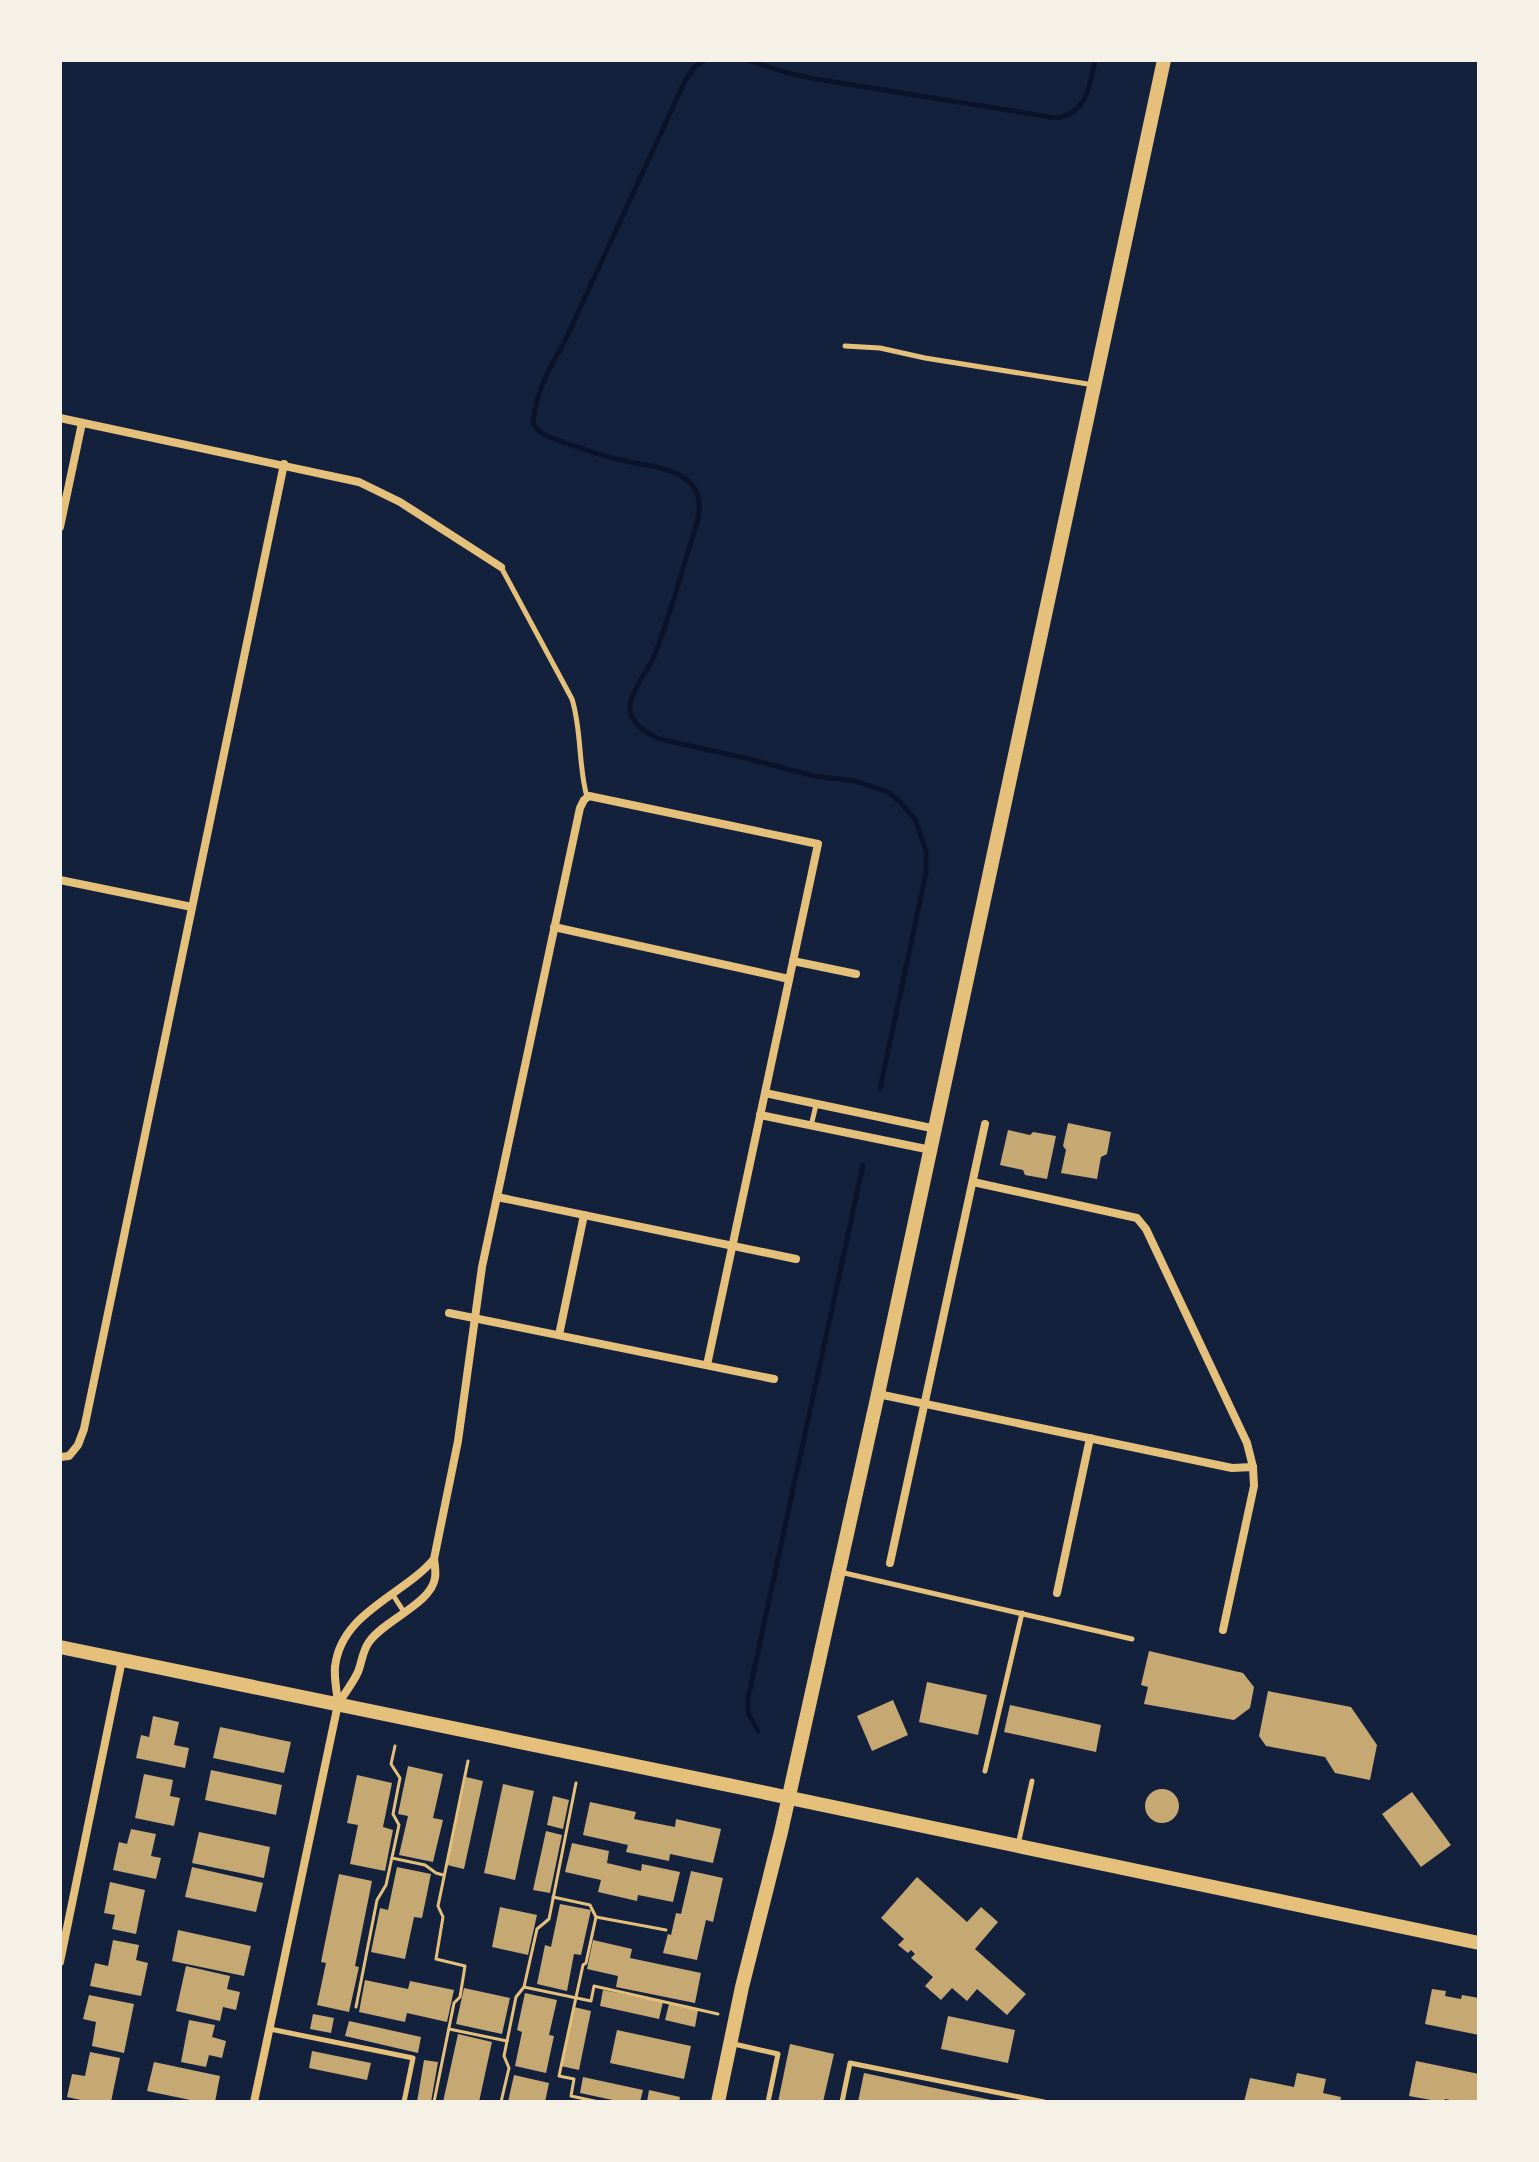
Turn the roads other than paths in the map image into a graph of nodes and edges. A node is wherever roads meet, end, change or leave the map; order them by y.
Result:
1 (1164, 60) edge
2 (845, 346) dead end
3 (1095, 385) junction
4 (60, 418) edge
5 (82, 423) junction
6 (284, 464) junction
7 (60, 527) edge
8 (501, 567) joint
9 (587, 797) junction
10 (60, 880) edge
11 (192, 907) junction
12 (554, 927) junction
13 (793, 961) junction
14 (856, 974) dead end
15 (789, 979) junction
16 (765, 1093) junction
17 (816, 1104) junction
18 (760, 1115) junction
19 (985, 1124) dead end
20 (811, 1126) junction
21 (936, 1129) junction
22 (931, 1150) junction
23 (973, 1182) junction
24 (497, 1197) junction
25 (584, 1215) junction
26 (732, 1246) junction
27 (796, 1259) dead end
28 (449, 1313) dead end
29 (476, 1318) junction
30 (559, 1335) junction
31 (707, 1365) junction
32 (774, 1379) dead end
33 (878, 1394) junction
34 (925, 1403) junction
35 (1090, 1438) junction
36 (65, 1456) edge
37 (1253, 1467) junction
38 (434, 1559) junction
39 (890, 1563) dead end
40 (839, 1572) junction
41 (1057, 1593) dead end
42 (393, 1595) junction
43 (404, 1612) junction
44 (1022, 1613) junction
45 (1223, 1630) dead end
46 (1132, 1639) dead end
47 (60, 1647) edge
48 (122, 1660) junction
49 (338, 1704) junction
50 (985, 1771) dead end
51 (1032, 1781) dead end
52 (789, 1798) junction
53 (1017, 1846) junction
54 (1479, 1943) edge
55 (60, 1962) edge
56 (269, 2029) junction
57 (730, 2043) junction
58 (254, 2102) edge
59 (404, 2102) edge
60 (718, 2102) edge
61 (768, 2102) edge
62 (842, 2102) edge
63 (1044, 2102) edge

1 - 3 main road
2 - 3 lane
3 - 21 main road
4 - 5 street
5 - 6 street
5 - 7 street
6 - 8 street
6 - 11 street
8 - 9 lane
9 - 12 street
9 - 13 street
10 - 11 street
11 - 36 street
12 - 15 street
12 - 24 street
13 - 14 street
13 - 15 street
15 - 16 street
16 - 17 street
16 - 18 street
17 - 20 lane
17 - 21 street
18 - 20 street
18 - 26 street
19 - 23 street
20 - 22 street
21 - 22 main road
22 - 33 main road
23 - 34 street
23 - 37 street
24 - 25 street
24 - 29 street
25 - 26 street
25 - 30 street
26 - 27 street
26 - 31 street
28 - 29 street
29 - 30 street
29 - 38 street
30 - 31 street
31 - 32 street
33 - 34 street
33 - 40 main road
34 - 35 street
34 - 39 street
35 - 37 street
35 - 41 street
37 - 45 street
38 - 42 street
38 - 43 street
40 - 44 lane
40 - 52 main road
42 - 43 lane
42 - 49 street
43 - 49 street
44 - 46 lane
44 - 50 lane
47 - 48 main road
48 - 49 main road
48 - 55 street
49 - 52 main road
49 - 56 street
51 - 53 lane
52 - 53 main road
52 - 57 main road
53 - 54 main road
56 - 58 street
56 - 59 lane
57 - 60 main road
57 - 61 lane
62 - 63 lane

